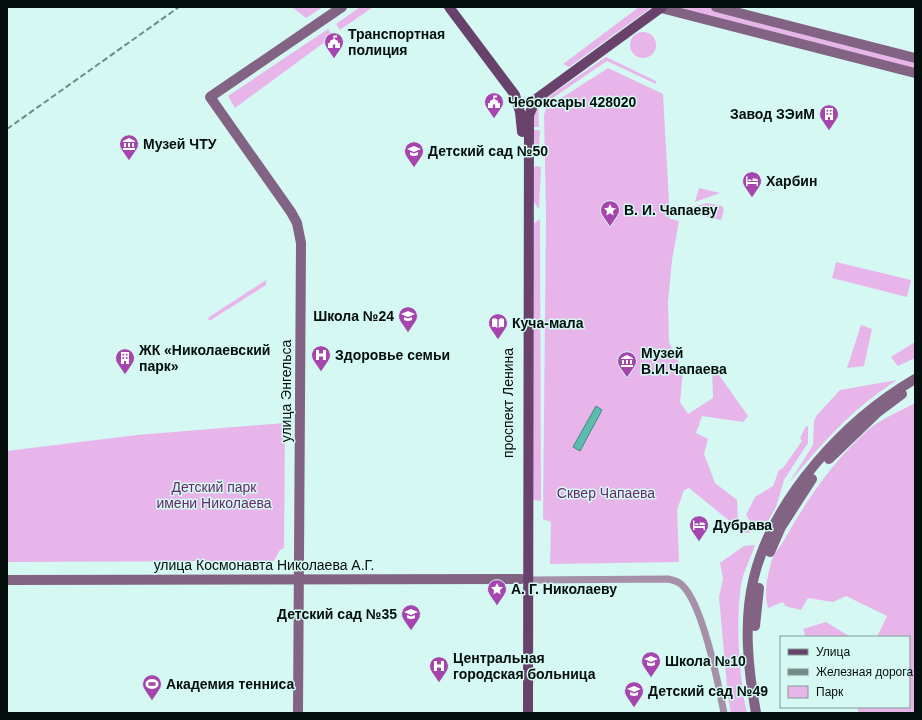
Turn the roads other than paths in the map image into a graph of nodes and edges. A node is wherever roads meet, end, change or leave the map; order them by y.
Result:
1 (342, 7) edge
2 (449, 7) edge
3 (662, 7) edge
4 (716, 7) edge
5 (852, 42) junction
6 (848, 56) junction
7 (915, 58) edge
8 (915, 73) edge
9 (515, 95) junction
10 (536, 99) junction
11 (915, 379) edge
12 (915, 386) edge
13 (299, 579) junction
14 (7, 580) edge
15 (525, 580) junction
16 (298, 713) edge
17 (521, 713) edge
18 (528, 713) edge
19 (724, 713) edge
20 (756, 713) edge
21 (763, 713) edge

1 - 13 street, улица Энгельса
2 - 9 main road, проспект Ленина
3 - 6 street
3 - 10 main road
4 - 5 street
5 - 6 street
5 - 7 street
6 - 8 street
9 - 10 main road
9 - 15 main road, проспект Ленина
10 - 15 main road, проспект Ленина
11 - 20 street
12 - 21 street
13 - 14 street, улица Космонавта Николаева А.Г.
13 - 15 street, улица Космонавта Николаева А.Г.
13 - 16 street, улица Энгельса
15 - 17 main road, проспект Ленина
15 - 18 main road, проспект Ленина
15 - 19 street, улица Космонавта Николаева А.Г.

